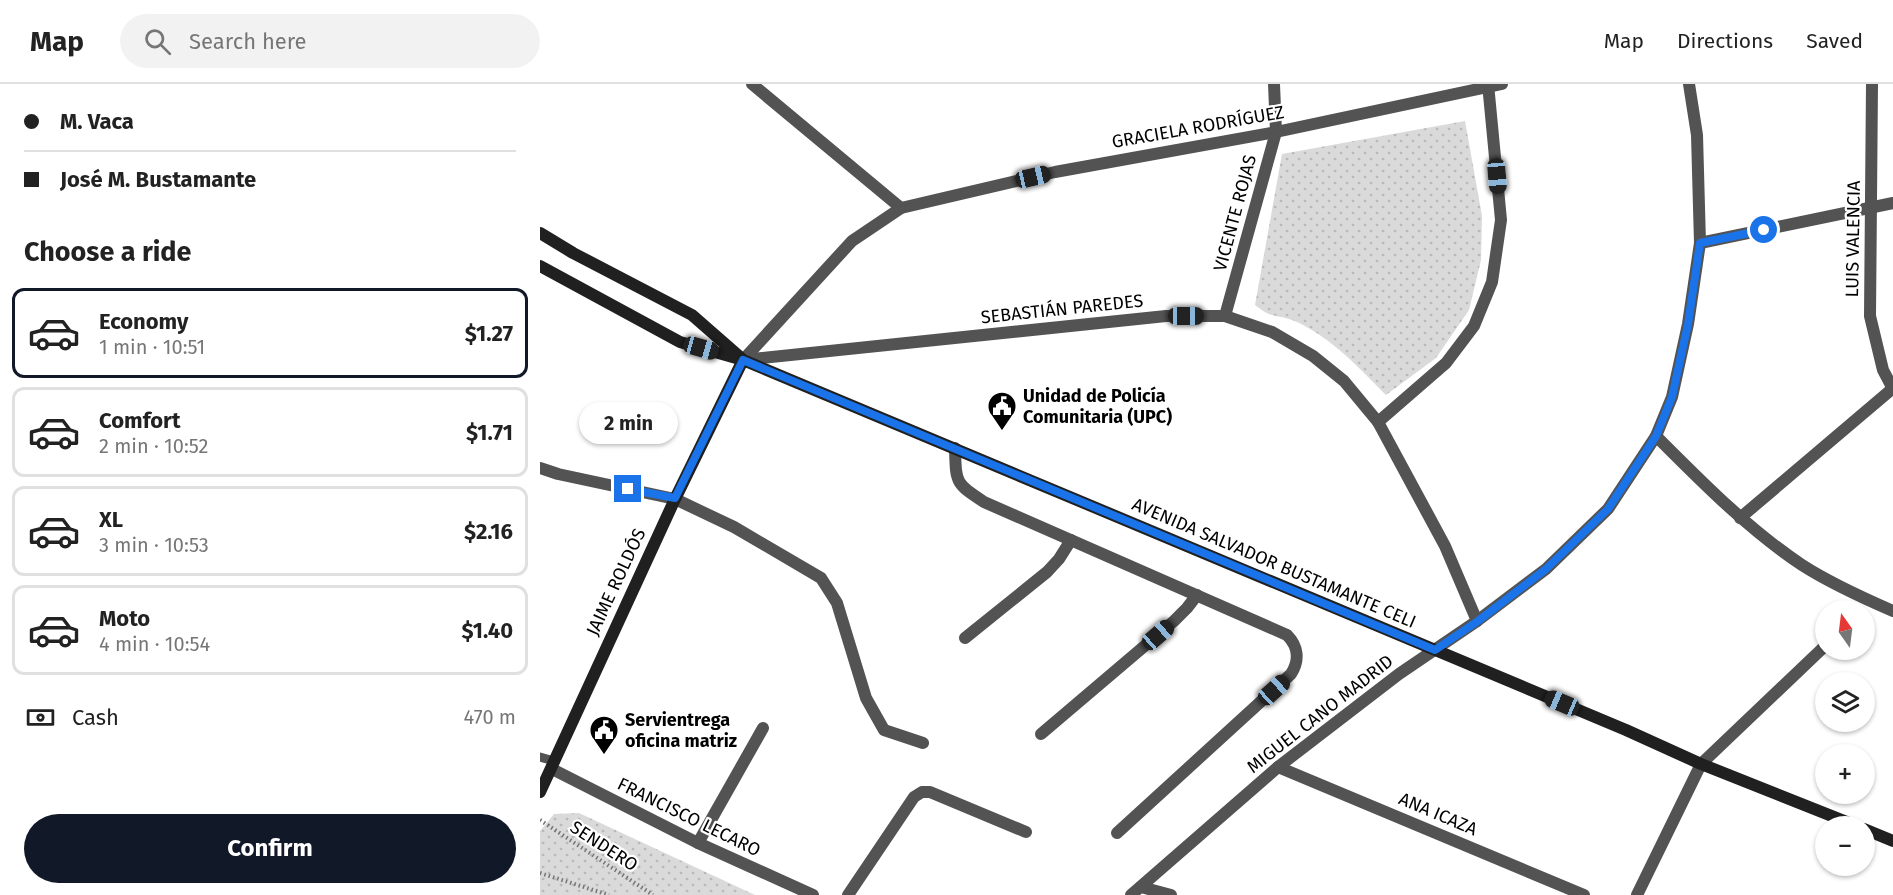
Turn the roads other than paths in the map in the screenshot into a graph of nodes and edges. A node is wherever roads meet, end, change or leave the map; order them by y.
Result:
1 (752, 84) edge
2 (1274, 84) edge
3 (1502, 84) edge
4 (1689, 84) edge
5 (1872, 84) edge
6 (1488, 85) edge
7 (1276, 132) junction
8 (1893, 203) edge
9 (901, 208) junction
10 (1872, 208) junction
11 (540, 233) edge
12 (1700, 243) junction
13 (540, 266) edge
14 (1225, 316) junction
15 (743, 360) junction
16 (1893, 389) edge
17 (1377, 422) junction
18 (1656, 436) junction
19 (955, 448) junction
20 (540, 468) edge
21 (675, 498) junction
22 (1740, 518) junction
23 (1071, 540) junction
24 (1197, 595) junction
25 (1858, 600) edge
26 (1875, 608) edge
27 (1893, 611) edge
28 (1478, 621) junction
29 (965, 638) dead end
30 (1435, 650) junction
31 (1815, 655) edge
32 (763, 728) dead end
33 (1041, 734) dead end
34 (923, 743) dead end
35 (540, 757) edge
36 (1701, 764) junction
37 (553, 765) junction
38 (1278, 767) junction
39 (540, 792) edge
40 (1832, 816) edge
41 (1026, 832) dead end
42 (1116, 833) dead end
43 (1875, 834) edge
44 (1893, 841) edge
45 (698, 843) junction
46 (1141, 887) junction
47 (813, 895) edge
48 (848, 895) edge
49 (1131, 895) edge
50 (1171, 895) edge
51 (1584, 895) edge
52 (1637, 895) edge

1 - 9 street
2 - 7 street, VICENTE ROJAS
3 - 6 street, GRACIELA RODRÍGUEZ
4 - 12 street, MIGUEL CANO MADRID
5 - 10 street, LUIS VALENCIA
6 - 7 street, GRACIELA RODRÍGUEZ
6 - 17 street
7 - 9 street, GRACIELA RODRÍGUEZ
7 - 14 street, VICENTE ROJAS
8 - 10 street
9 - 15 street, JAIME ROLDÓS
10 - 12 street
10 - 16 street, LUIS VALENCIA
11 - 15 main road, AVENIDA SALVADOR BUSTAMANTE CELI
12 - 18 street, MIGUEL CANO MADRID
13 - 15 main road, AVENIDA SALVADOR BUSTAMANTE CELI
14 - 15 street, SEBASTIÁN PAREDES
14 - 17 street, SEBASTIÁN PAREDES
15 - 19 main road, AVENIDA SALVADOR BUSTAMANTE CELI
15 - 21 main road, JAIME ROLDÓS
16 - 22 street
17 - 28 street, SEBASTIÁN PAREDES
18 - 22 street
18 - 28 street, MIGUEL CANO MADRID
19 - 23 street
19 - 30 main road, AVENIDA SALVADOR BUSTAMANTE CELI
20 - 21 street
21 - 34 street
21 - 37 main road, JAIME ROLDÓS
22 - 25 street
23 - 24 street
23 - 29 street
24 - 33 street
24 - 42 street
26 - 27 street
28 - 30 street, MIGUEL CANO MADRID
30 - 36 main road, AVENIDA SALVADOR BUSTAMANTE CELI
30 - 38 street, MIGUEL CANO MADRID
31 - 36 street
32 - 45 street
35 - 37 lane
36 - 40 main road, AVENIDA SALVADOR BUSTAMANTE CELI
36 - 52 street
37 - 39 main road, JAIME ROLDÓS
37 - 45 street, FRANCISCO LECARO
38 - 46 street, MIGUEL CANO MADRID
38 - 51 street, ANA ICAZA
41 - 48 street
43 - 44 main road
45 - 47 street, FRANCISCO LECARO
46 - 49 street, MIGUEL CANO MADRID
46 - 50 street

